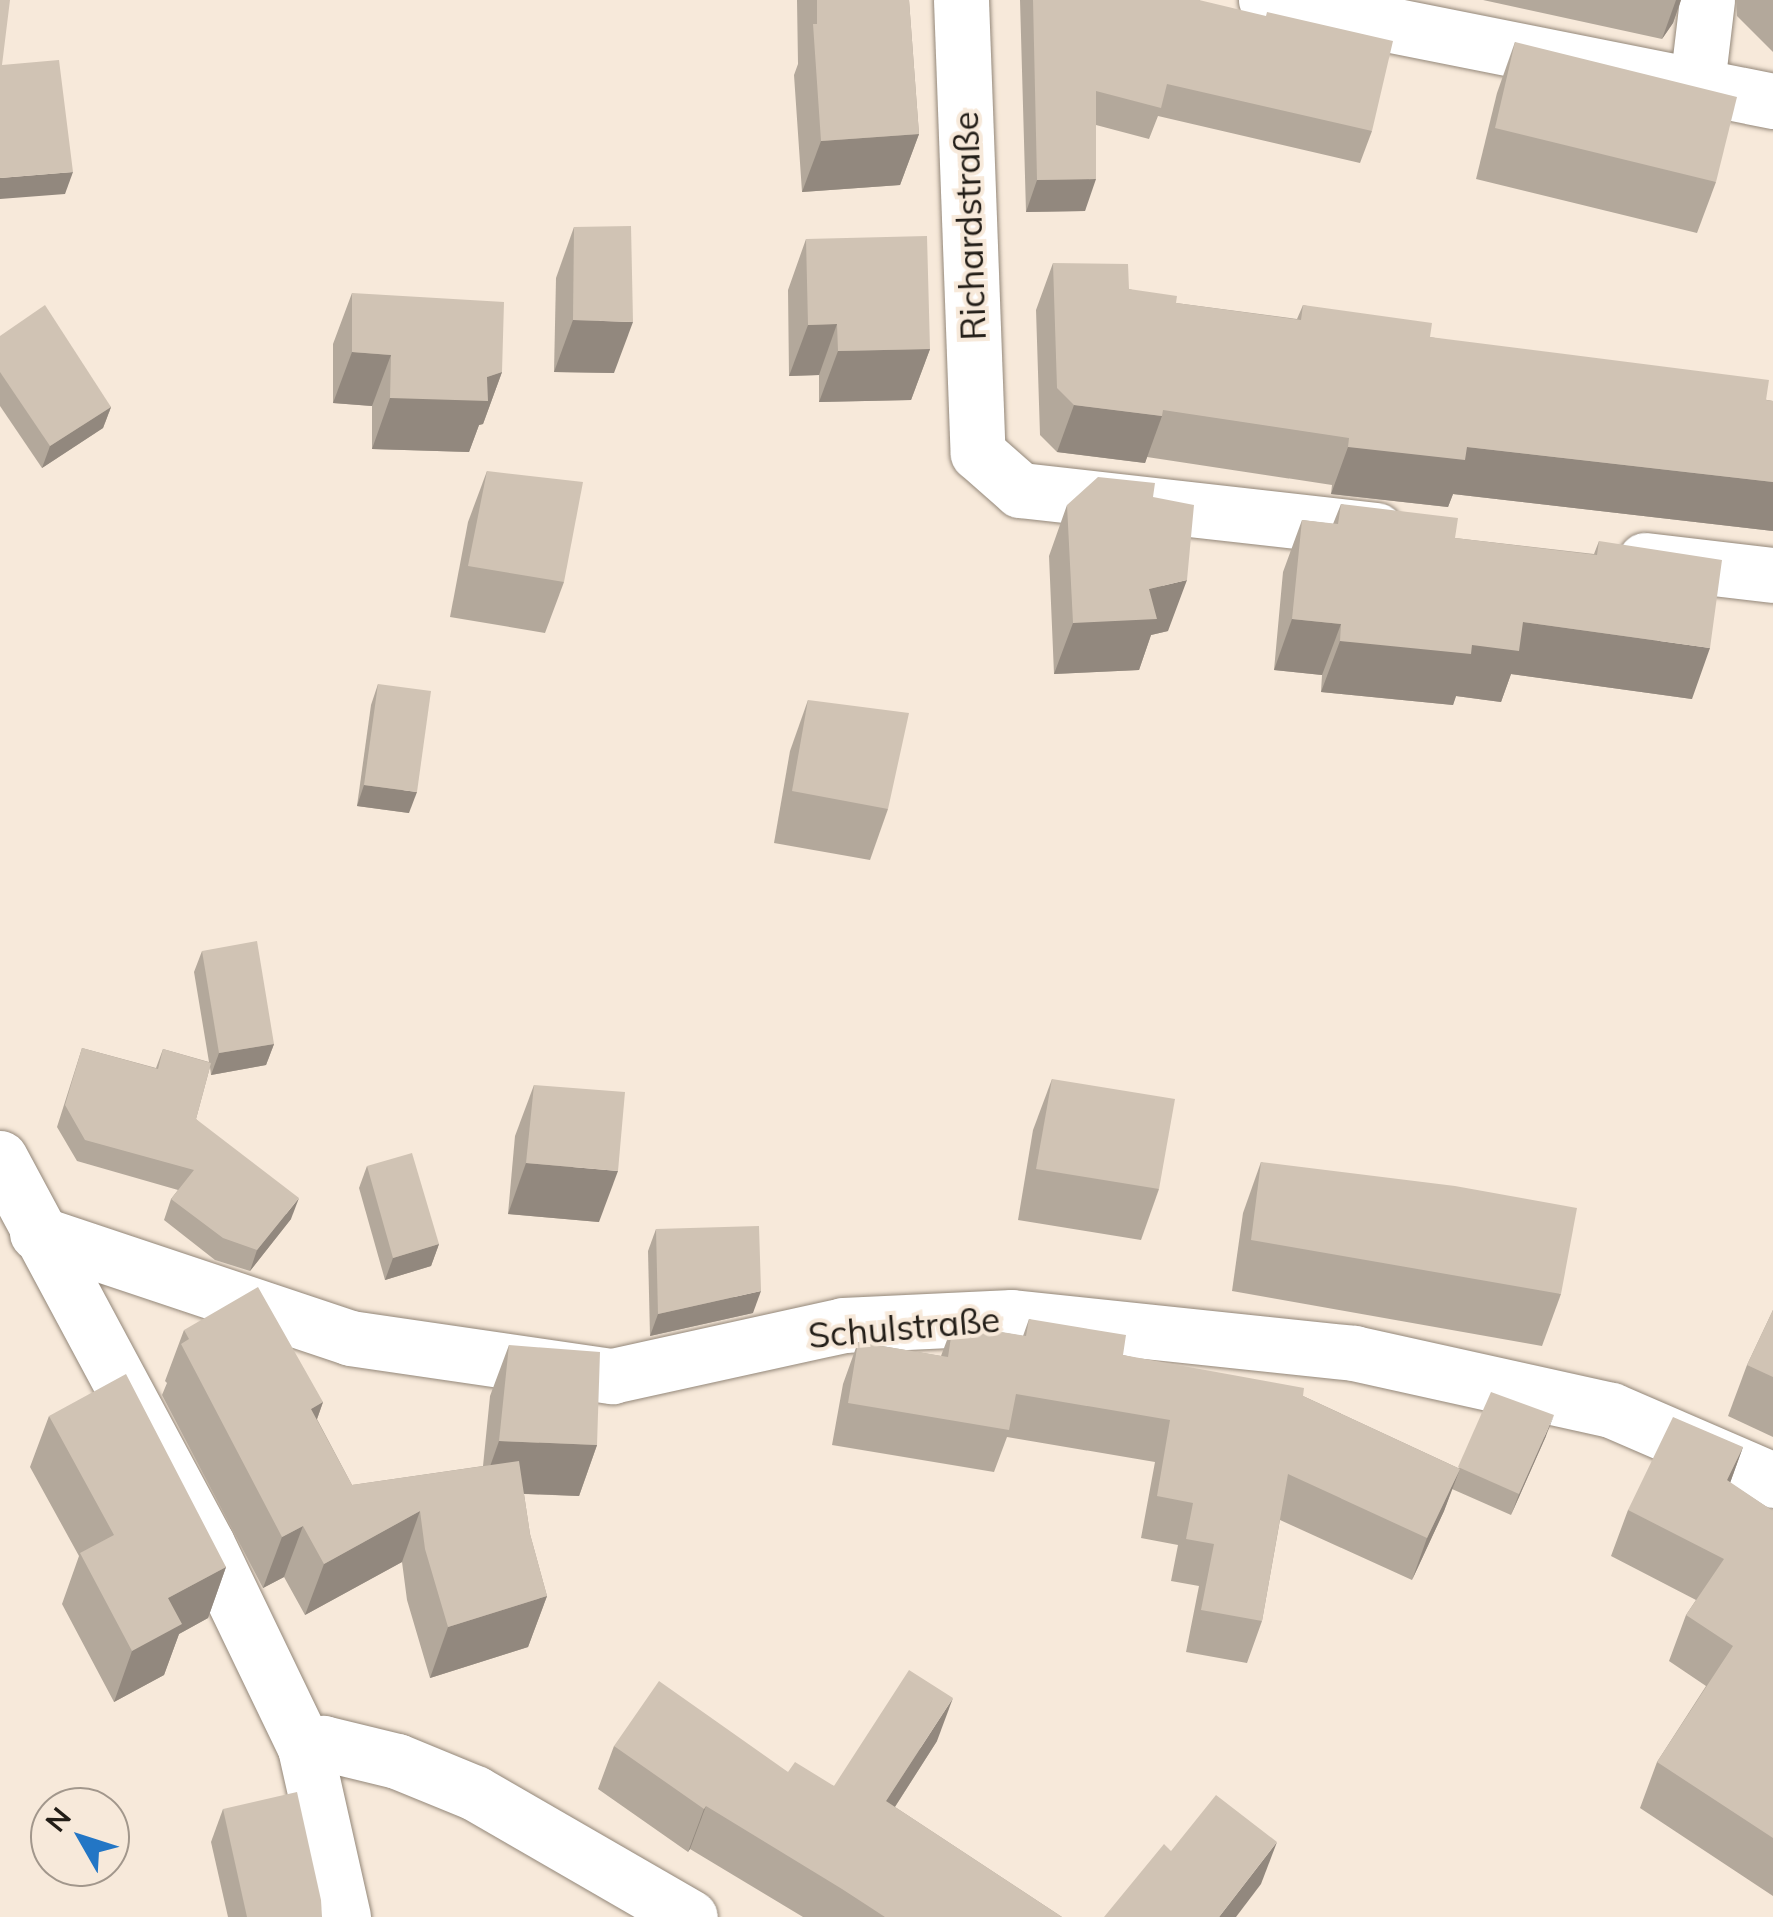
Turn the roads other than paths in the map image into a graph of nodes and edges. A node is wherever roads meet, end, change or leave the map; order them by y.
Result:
1 (960, 0) edge
2 (1266, 0) edge
3 (1707, 0) edge
4 (1696, 84) junction
5 (1773, 101) edge
6 (1416, 535) edge
7 (1594, 555) edge
8 (1773, 575) edge
9 (0, 1158) edge
10 (38, 1233) junction
11 (1773, 1480) edge
12 (305, 1748) junction
13 (343, 1917) edge
14 (690, 1917) edge

1 - 6 street, Richardstraße
2 - 4 street
3 - 4 street
4 - 5 street
7 - 8 street
9 - 10 street
10 - 11 street, Schulstraße
10 - 12 street
12 - 13 street
12 - 14 street

